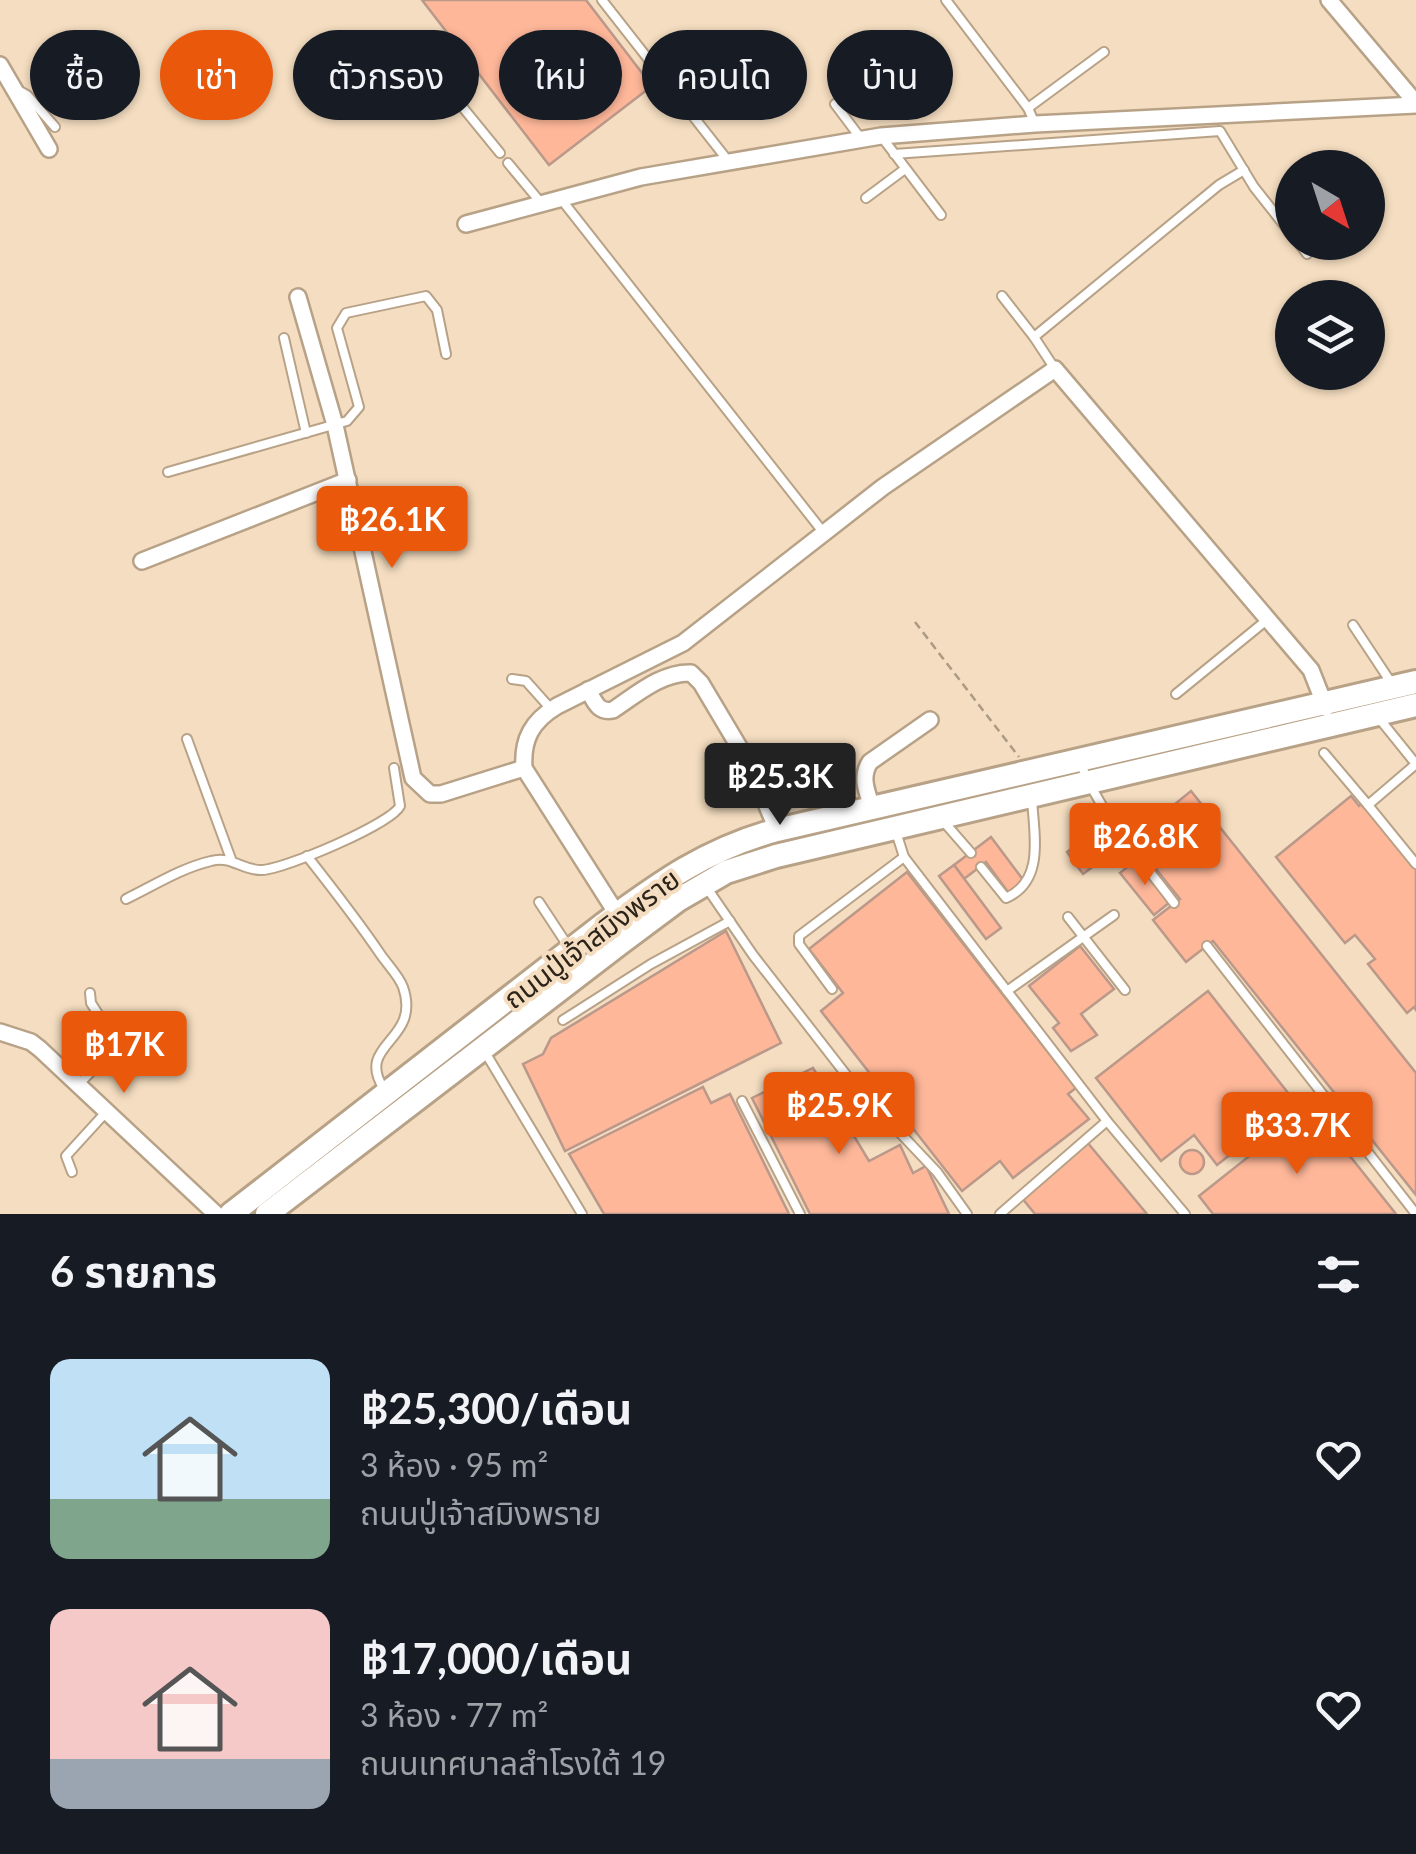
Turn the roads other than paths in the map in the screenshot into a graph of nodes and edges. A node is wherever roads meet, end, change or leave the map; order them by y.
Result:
1 (602, 0) edge
2 (946, 0) edge
3 (1329, 0) edge
4 (1104, 52) dead end
5 (0, 65) edge
6 (16, 89) junction
7 (1416, 104) edge
8 (1032, 116) junction
9 (473, 120) edge
10 (847, 120) edge
11 (56, 127) dead end
12 (881, 136) junction
13 (862, 140) junction
14 (49, 149) dead end
15 (500, 153) dead end
16 (894, 154) junction
17 (729, 162) junction
18 (508, 163) dead end
19 (906, 169) junction
20 (1244, 170) junction
21 (561, 198) junction
22 (866, 198) dead end
23 (542, 204) junction
24 (1275, 212) edge
25 (940, 216) dead end
26 (466, 224) dead end
27 (1002, 296) dead end
28 (298, 297) dead end
29 (1034, 337) junction
30 (284, 338) dead end
31 (446, 354) dead end
32 (1056, 368) junction
33 (334, 425) junction
34 (306, 433) junction
35 (168, 472) dead end
36 (348, 480) junction
37 (822, 532) junction
38 (142, 561) dead end
39 (1268, 619) junction
40 (1353, 625) dead end
41 (512, 679) dead end
42 (1405, 684) edge
43 (588, 690) junction
44 (1176, 694) dead end
45 (1416, 704) edge
46 (550, 710) junction
47 (1328, 713) junction
48 (1375, 714) junction
49 (930, 720) dead end
50 (187, 739) dead end
51 (1324, 753) dead end
52 (1079, 758) junction
53 (1416, 764) edge
54 (394, 768) dead end
55 (524, 768) junction
56 (1088, 782) junction
57 (1032, 795) junction
58 (1368, 805) junction
59 (872, 808) junction
60 (940, 816) junction
61 (895, 828) junction
62 (777, 830) junction
63 (970, 853) dead end
64 (308, 856) junction
65 (904, 857) junction
66 (231, 859) junction
67 (1416, 864) edge
68 (981, 867) dead end
69 (704, 885) junction
70 (126, 899) dead end
71 (539, 902) dead end
72 (1174, 904) dead end
73 (617, 914) junction
74 (1114, 915) dead end
75 (1068, 917) dead end
76 (730, 921) junction
77 (1084, 936) junction
78 (1207, 946) dead end
79 (571, 950) junction
80 (832, 989) dead end
81 (1125, 990) dead end
82 (1007, 991) junction
83 (90, 993) dead end
84 (563, 1020) dead end
85 (0, 1032) edge
86 (482, 1048) junction
87 (78, 1085) junction
88 (386, 1093) junction
89 (742, 1101) dead end
90 (107, 1111) junction
91 (1107, 1121) junction
92 (72, 1172) dead end
93 (216, 1214) edge
94 (231, 1214) edge
95 (267, 1214) edge
96 (582, 1214) edge
97 (800, 1214) edge
98 (967, 1214) edge
99 (1000, 1214) edge
100 (1185, 1214) edge
101 (1416, 1214) edge

1 - 17 lane
2 - 8 lane
3 - 7 street
4 - 8 lane
5 - 6 street
6 - 11 lane
6 - 14 street
7 - 8 street
8 - 12 street
9 - 15 lane
10 - 13 lane
12 - 13 street
12 - 16 lane
13 - 17 street
16 - 19 lane
16 - 20 lane
17 - 21 street
18 - 23 lane
19 - 22 lane
19 - 25 lane
20 - 24 lane
20 - 29 lane
21 - 23 street
21 - 37 lane
23 - 26 street
27 - 29 lane
28 - 33 street
29 - 32 lane
30 - 34 lane
31 - 33 lane
32 - 37 street
32 - 39 street
33 - 34 lane
33 - 36 street
34 - 35 lane
36 - 38 street
36 - 55 street
37 - 43 street
39 - 44 lane
39 - 47 street
40 - 42 lane
41 - 46 lane
42 - 47 main road, ถนนปู่เจ้าสมิงพราย
43 - 46 street
43 - 62 street
45 - 48 main road, ถนนปู่เจ้าสมิงพราย
46 - 55 street
47 - 48 main road, ถนนปู่เจ้าสมิงพราย
47 - 52 main road, ถนนปู่เจ้าสมิงพราย
47 - 56 main road, ถนนปู่เจ้าสมิงพราย
48 - 53 lane
49 - 59 street
50 - 66 lane
51 - 58 lane
52 - 56 lane
52 - 59 main road, ถนนปู่เจ้าสมิงพราย
53 - 58 lane
54 - 64 lane
55 - 73 street
56 - 57 main road, ถนนปู่เจ้าสมิงพราย
56 - 72 lane
57 - 60 main road, ถนนปู่เจ้าสมิงพราย
57 - 68 lane
58 - 67 lane
59 - 62 main road, ถนนปู่เจ้าสมิงพราย
60 - 61 main road, ถนนปู่เจ้าสมิงพราย
60 - 63 lane
61 - 65 lane
61 - 69 main road, ถนนปู่เจ้าสมิงพราย
62 - 73 main road, ถนนปู่เจ้าสมิงพราย
64 - 66 lane
64 - 88 lane
65 - 80 lane
65 - 82 lane
66 - 70 lane
69 - 76 lane
69 - 86 main road, ถนนปู่เจ้าสมิงพราย
71 - 79 lane
73 - 79 main road, ถนนปู่เจ้าสมิงพราย
74 - 77 lane
75 - 77 lane
76 - 84 lane
76 - 98 lane
77 - 81 lane
77 - 82 lane
78 - 101 lane
79 - 88 main road, ถนนปู่เจ้าสมิงพราย
82 - 91 lane
83 - 87 lane
85 - 87 street
86 - 95 main road, ถนนปู่เจ้าสมิงพราย
86 - 96 lane
87 - 90 street
88 - 94 main road, ถนนปู่เจ้าสมิงพราย
89 - 97 lane
90 - 92 lane
90 - 93 street
91 - 99 lane
91 - 100 lane

